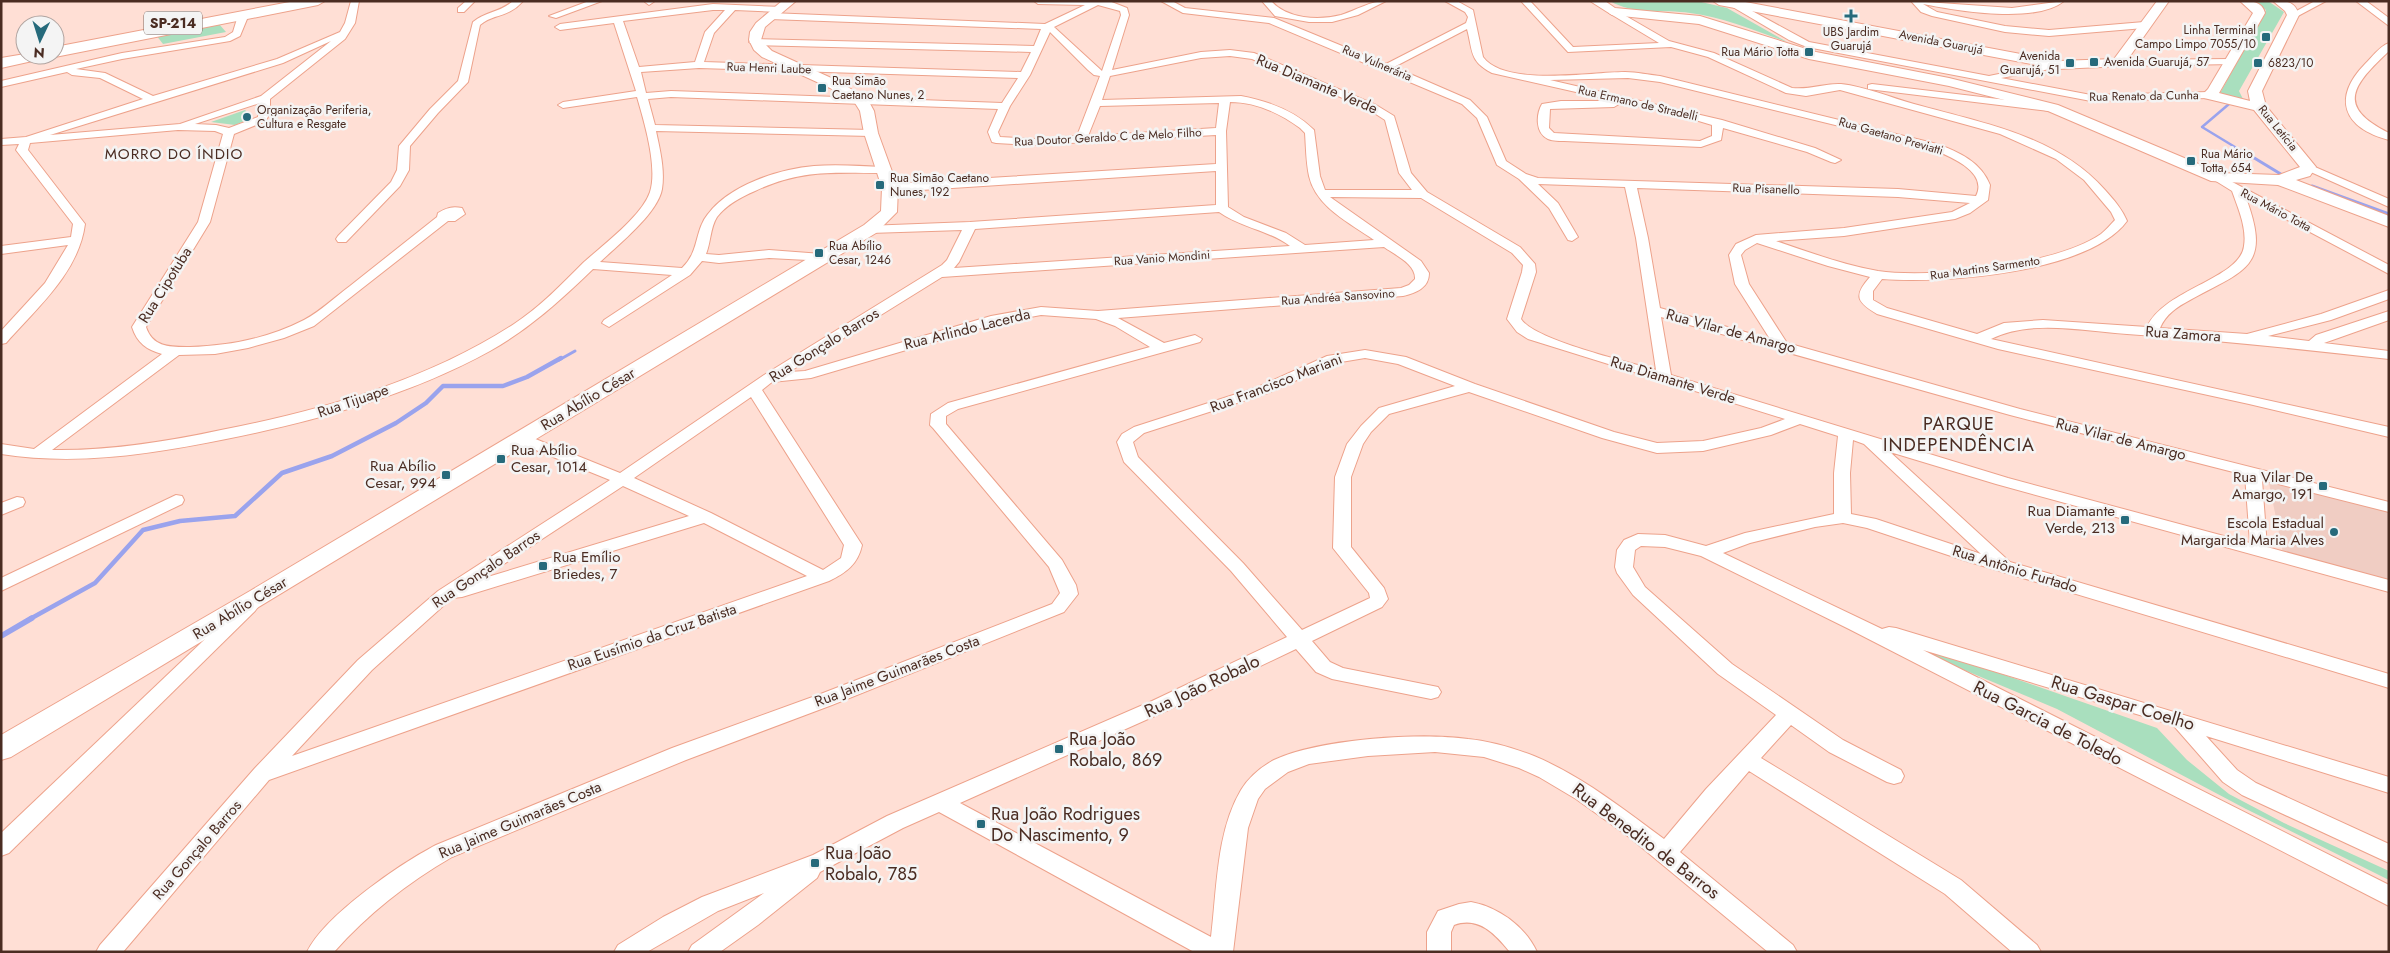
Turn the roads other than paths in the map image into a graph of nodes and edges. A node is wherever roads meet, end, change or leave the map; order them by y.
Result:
1 (291, 1) edge
2 (318, 1) edge
3 (355, 1) edge
4 (471, 1) edge
5 (518, 1) edge
6 (598, 1) edge
7 (790, 1) edge
8 (1038, 1) edge
9 (1165, 1) edge
10 (1266, 1) edge
11 (1382, 1) edge
12 (1449, 1) edge
13 (1525, 1) edge
14 (1596, 1) edge
15 (1719, 1) edge
16 (1787, 1) edge
17 (1915, 1) edge
18 (1919, 1) edge
19 (2060, 1) edge
20 (2163, 1) edge
21 (2246, 1) edge
22 (2322, 1) edge
23 (2360, 1) edge
24 (1096, 3) junction
25 (1734, 4) junction
26 (734, 7) junction
27 (2286, 7) edge
28 (2307, 7) junction
29 (461, 10) dead end
30 (1612, 11) junction
31 (240, 12) junction
32 (775, 13) junction
33 (553, 16) dead end
34 (1274, 17) junction
35 (616, 18) junction
36 (1835, 20) junction
37 (2389, 23) edge
38 (1470, 24) junction
39 (2144, 25) junction
40 (560, 27) dead end
41 (1047, 27) junction
42 (344, 34) junction
43 (1449, 34) junction
44 (1475, 37) junction
45 (105, 40) junction
46 (754, 42) junction
47 (1671, 45) junction
48 (2389, 46) edge
49 (65, 49) edge
50 (1037, 49) junction
51 (15, 55) edge
52 (1, 58) edge
53 (65, 58) edge
54 (15, 60) edge
55 (2230, 62) junction
56 (1, 63) edge
57 (2118, 63) junction
58 (699, 65) junction
59 (2058, 65) junction
60 (73, 67) junction
61 (1387, 67) junction
62 (795, 69) junction
63 (633, 70) junction
64 (54, 71) junction
65 (1106, 74) junction
66 (1756, 74) junction
67 (1025, 75) junction
68 (1530, 78) junction
69 (1, 84) edge
70 (1840, 87) junction
71 (2000, 88) junction
72 (642, 95) junction
73 (2209, 95) junction
74 (265, 98) junction
75 (1225, 99) junction
76 (152, 100) junction
77 (861, 100) junction
78 (1096, 104) junction
79 (563, 105) dead end
80 (1644, 105) junction
81 (1005, 106) junction
82 (2259, 107) junction
83 (1790, 110) junction
84 (1718, 122) junction
85 (178, 126) junction
86 (650, 128) junction
87 (229, 132) junction
88 (1221, 132) junction
89 (871, 133) junction
90 (2389, 137) edge
91 (30, 138) junction
92 (1081, 138) junction
93 (1, 142) edge
94 (1835, 160) dead end
95 (1221, 167) junction
96 (2308, 167) junction
97 (1522, 176) junction
98 (2216, 178) junction
99 (887, 179) junction
100 (2280, 180) junction
101 (1550, 182) joint
102 (1630, 184) junction
103 (2237, 189) junction
104 (1321, 193) junction
105 (1423, 194) junction
106 (1982, 200) junction
107 (2389, 204) edge
108 (1222, 208) junction
109 (445, 218) dead end
110 (2389, 222) edge
111 (970, 226) junction
112 (870, 229) junction
113 (1572, 237) dead end
114 (342, 239) dead end
115 (1756, 239) junction
116 (77, 240) junction
117 (1386, 243) junction
118 (1301, 248) junction
119 (1, 250) edge
120 (699, 257) junction
121 (822, 258) junction
122 (589, 265) junction
123 (2389, 270) edge
124 (685, 272) junction
125 (938, 274) junction
126 (1879, 275) junction
127 (2389, 294) edge
128 (1653, 310) junction
129 (1098, 315) junction
130 (2389, 315) edge
131 (609, 323) dead end
132 (2152, 332) junction
133 (1195, 338) dead end
134 (2246, 338) junction
135 (1979, 339) junction
136 (1, 340) edge
137 (1781, 345) junction
138 (2312, 346) junction
139 (1160, 347) junction
140 (174, 352) junction
141 (2389, 354) edge
142 (1664, 376) junction
143 (770, 378) junction
144 (1470, 388) junction
145 (754, 389) junction
146 (1799, 419) junction
147 (2389, 432) edge
148 (1846, 434) junction
149 (522, 439) junction
150 (1869, 441) junction
151 (1, 449) edge
152 (38, 454) junction
153 (2254, 474) junction
154 (622, 479) junction
155 (176, 500) dead end
156 (17, 502) dead end
157 (2389, 507) edge
158 (1, 510) edge
159 (705, 517) junction
160 (1843, 518) junction
161 (2258, 550) junction
162 (1707, 552) junction
163 (2005, 566) junction
164 (823, 577) junction
165 (1, 585) edge
166 (2389, 586) edge
167 (444, 595) junction
168 (259, 597) junction
169 (1856, 624) junction
170 (1300, 641) junction
171 (2389, 681) edge
172 (1431, 692) dead end
173 (1789, 714) junction
174 (2180, 720) junction
175 (1, 749) edge
176 (1747, 759) junction
177 (262, 774) junction
178 (1894, 776) dead end
179 (2389, 785) edge
180 (941, 803) junction
181 (1, 847) edge
182 (1666, 852) junction
183 (2389, 854) edge
184 (821, 862) junction
185 (2389, 896) edge
186 (108, 952) edge
187 (319, 952) edge
188 (626, 952) edge
189 (700, 952) edge
190 (1216, 952) edge
191 (1221, 952) edge
192 (1439, 952) edge
193 (1526, 952) edge
194 (1784, 952) edge
195 (2030, 952) edge

1 - 31 main road, SP-214
2 - 31 main road, SP-214
3 - 42 street
4 - 29 street
5 - 114 street
6 - 33 street
7 - 32 street
8 - 24 street
9 - 34 street, Rua Vulnerária
10 - 34 street
11 - 34 street
12 - 38 street, Rua Ermano de Stradelli
13 - 47 street
14 - 30 street, Rua Martins Sarmento
15 - 25 street, Avenida Guarujá
16 - 36 street
17 - 39 street
18 - 19 street
20 - 39 street
21 - 55 street, Rua Renato da Cunha
22 - 28 street
23 - 37 street
24 - 41 street
24 - 65 street
25 - 36 street, Avenida Guarujá
25 - 71 street
26 - 32 street
26 - 35 street
26 - 58 street
27 - 28 street
27 - 28 street
27 - 82 street, Rua Letícia
30 - 47 street, Rua Martins Sarmento
30 - 71 street, Rua Mário Totta
31 - 45 main road, SP-214
31 - 45 main road, SP-214
31 - 60 street
32 - 41 street
32 - 46 street
34 - 61 street, Rua Vulnerária
35 - 40 street
35 - 63 street
36 - 59 street, Avenida Guarujá
38 - 43 street
38 - 44 street, Rua Ermano de Stradelli
39 - 57 street
41 - 50 street, Rua Doutor Geraldo C de Melo Filho
41 - 65 street
42 - 74 street
42 - 76 street
43 - 44 street
43 - 61 street
44 - 68 street, Rua Ermano de Stradelli
45 - 49 main road, SP-214
46 - 50 street
46 - 62 street
47 - 66 street, Rua Martins Sarmento
48 - 90 street
50 - 67 street, Rua Doutor Geraldo C de Melo Filho
51 - 52 main road
53 - 60 street
54 - 56 main road
55 - 57 street
55 - 73 street, Rua Renato da Cunha
57 - 59 street, Avenida Guarujá
58 - 62 street, Rua Henri Laube
58 - 63 street, Rua Henri Laube
59 - 71 street
60 - 64 street
61 - 97 street, Rua Vulnerária
62 - 67 street, Rua Henri Laube
62 - 77 street
63 - 72 street
64 - 69 street
64 - 76 street
65 - 78 street
65 - 105 street, Rua Diamante Verde
66 - 70 street, Rua Martins Sarmento
66 - 83 street
67 - 81 street, Rua Doutor Geraldo C de Melo Filho
68 - 80 street, Rua Ermano de Stradelli
68 - 83 street, Rua Gaetano Previatti
70 - 71 street
70 - 126 street, Rua Martins Sarmento
71 - 73 street, Rua Renato da Cunha
71 - 98 street, Rua Mário Totta
72 - 77 street
72 - 79 street
72 - 86 street
73 - 82 street, Rua Renato da Cunha
74 - 85 street
74 - 87 street
75 - 78 street, Rua Andréa Sansovino
75 - 88 street
75 - 104 street, Rua Andréa Sansovino
76 - 91 street
77 - 81 street
77 - 89 street, Rua Abílio César
78 - 92 street
80 - 84 street, Rua Ermano de Stradelli
80 - 84 street
81 - 92 street, Rua Doutor Geraldo C de Melo Filho
82 - 96 street, Rua Letícia
83 - 106 street, Rua Gaetano Previatti
84 - 94 street, Rua Ermano de Stradelli
85 - 87 street
85 - 91 street
86 - 89 street
86 - 122 street, Rua Tijuape
87 - 140 street, Rua Cipotuba
88 - 92 street, Rua Doutor Geraldo C de Melo Filho
88 - 95 street
89 - 99 street, Rua Abílio César
91 - 93 street
91 - 116 street
95 - 99 street
95 - 108 street
96 - 100 street, Rua Letícia
96 - 107 street
97 - 101 street, Rua Vulnerária
97 - 113 street
98 - 100 street, Rua Letícia
98 - 103 street, Rua Mário Totta
99 - 112 street, Rua Abílio César
99 - 120 street
100 - 110 street
101 - 102 street, Rua Pisanello
102 - 106 street, Rua Pisanello
102 - 128 street
103 - 123 street, Rua Mário Totta
103 - 132 street
104 - 105 street
104 - 117 street, Rua Andréa Sansovino
105 - 142 street, Rua Diamante Verde
106 - 115 street
108 - 111 street
108 - 118 street
109 - 140 street, Rua Cipotuba
111 - 112 street
111 - 125 street, Rua Gonçalo Barros
112 - 121 street, Rua Abílio César
115 - 126 street
115 - 137 street
116 - 119 street
116 - 136 street
117 - 118 street, Rua Vanio Mondini
117 - 129 street, Rua Andréa Sansovino
118 - 125 street, Rua Vanio Mondini
120 - 121 street
120 - 124 street
121 - 149 street, Rua Abílio César
122 - 124 street
122 - 152 street, Rua Tijuape
124 - 131 street
125 - 143 street, Rua Gonçalo Barros
126 - 135 street
127 - 134 street
128 - 137 street, Rua Vilar de Amargo
128 - 142 street
129 - 139 street, Rua Arlindo Lacerda
129 - 143 street, Rua Arlindo Lacerda
130 - 138 street
132 - 134 street, Rua Zamora
132 - 135 street, Rua Zamora
133 - 139 street
134 - 138 street, Rua Zamora
135 - 147 street
137 - 153 street, Rua Vilar de Amargo
138 - 141 street, Rua Zamora
139 - 187 street, Rua Jaime Guimarães Costa
140 - 152 street
142 - 146 street, Rua Diamante Verde
143 - 145 street, Rua Gonçalo Barros
144 - 146 street, Rua Francisco Mariani
144 - 170 street, Rua João Robalo
144 - 170 street, Rua Francisco Mariani
145 - 154 street, Rua Gonçalo Barros
145 - 164 street, Rua Eusímio da Cruz Batista
146 - 148 street, Rua Diamante Verde
148 - 150 street, Rua Diamante Verde
148 - 160 street
149 - 154 street
149 - 168 street, Rua Abílio César
150 - 161 street, Rua Diamante Verde
150 - 163 street
151 - 152 street, Rua Tijuape
153 - 157 street, Rua Vilar de Amargo
153 - 161 street
154 - 159 street
154 - 167 street, Rua Gonçalo Barros
155 - 165 street
156 - 158 street
159 - 164 street
159 - 167 street
160 - 162 street, Rua Antônio Furtado
160 - 163 street, Rua Antônio Furtado
161 - 166 street, Rua Diamante Verde
162 - 169 street, Rua Garcia de Toledo
162 - 173 street
163 - 171 street, Rua Antônio Furtado
164 - 177 street, Rua Eusímio da Cruz Batista
167 - 177 street, Rua Gonçalo Barros
168 - 175 street, Rua Abílio César
168 - 181 street
169 - 174 street, Rua Gaspar Coelho
169 - 185 street, Rua Garcia de Toledo
170 - 172 street, Rua Francisco Mariani
170 - 180 street, Rua João Robalo
173 - 176 street
173 - 178 street
174 - 179 street, Rua Gaspar Coelho
174 - 183 street
176 - 182 street
176 - 195 street
177 - 186 street, Rua Gonçalo Barros
180 - 184 street, Rua João Robalo
180 - 190 street
182 - 191 street, Rua Benedito de Barros
182 - 194 street, Rua Benedito de Barros
184 - 188 street, Rua João Robalo
184 - 189 street, Rua João Robalo
192 - 193 street

